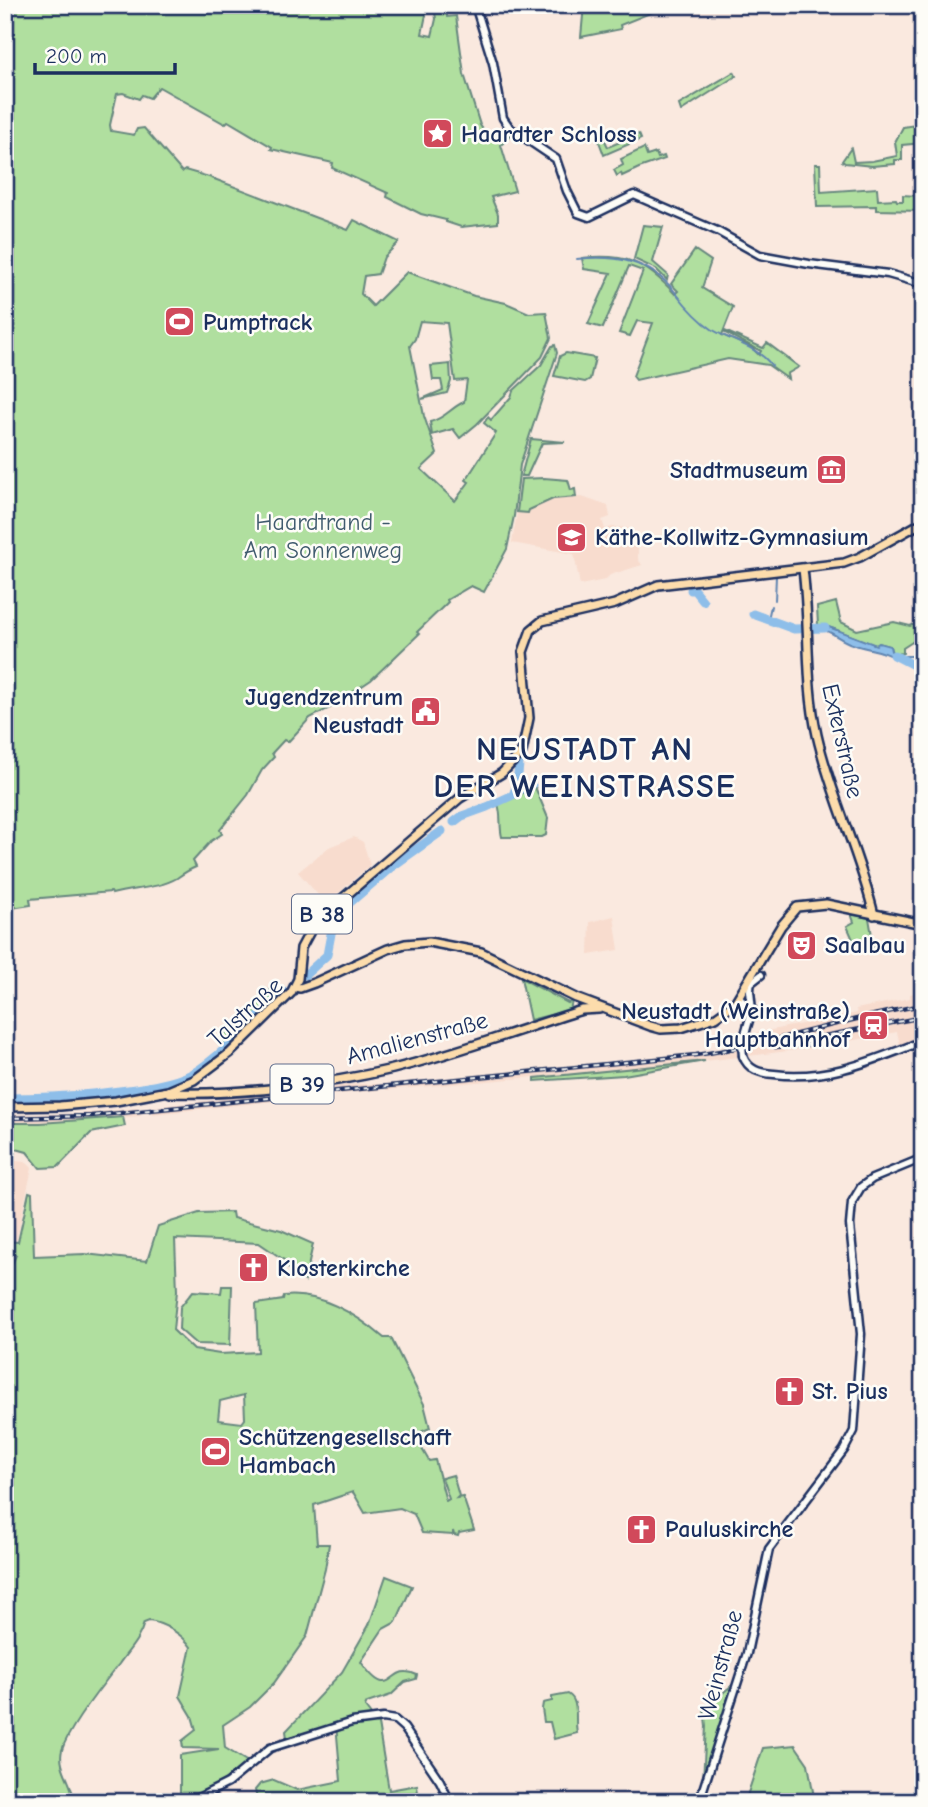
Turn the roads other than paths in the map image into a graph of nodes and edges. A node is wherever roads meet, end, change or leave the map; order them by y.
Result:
1 (475, 5) edge
2 (923, 284) edge
3 (923, 522) edge
4 (803, 569) junction
5 (874, 915) junction
6 (923, 924) edge
7 (761, 975) dead end
8 (298, 979) junction
9 (751, 980) junction
10 (314, 983) junction
11 (295, 987) junction
12 (739, 996) junction
13 (576, 998) junction
14 (750, 998) junction
15 (587, 1002) junction
16 (603, 1009) junction
17 (582, 1010) junction
18 (573, 1013) junction
19 (751, 1017) junction
20 (923, 1041) edge
21 (188, 1083) junction
22 (160, 1093) junction
23 (196, 1094) junction
24 (5, 1107) edge
25 (923, 1158) edge
26 (190, 1802) edge
27 (450, 1802) edge
28 (699, 1802) edge

1 - 2 street
3 - 4 main road, B 38
4 - 5 main road, Exterstraße
4 - 8 main road, B 38
5 - 6 main road, B 39
5 - 9 main road, B 39
7 - 9 street
8 - 10 main road
8 - 11 main road
9 - 12 main road, B 39
9 - 14 street
10 - 11 main road, Talstraße / B 39
10 - 13 main road, Talstraße / B 39
11 - 21 main road, Talstraße
12 - 14 street
12 - 16 main road, Talstraße / B 39
12 - 19 street
13 - 15 main road, Talstraße / B 39
13 - 18 main road
14 - 19 street
15 - 16 main road, Talstraße / B 39
15 - 17 main road
16 - 17 main road, Amalienstraße / B 39
17 - 18 main road, Amalienstraße / B 39
18 - 23 main road, Amalienstraße / B 39
19 - 20 street, bridge
21 - 22 main road, Talstraße
21 - 23 main road
22 - 23 main road, Amalienstraße
22 - 24 main road, Talstraße
25 - 28 street, Weinstraße
26 - 27 street

